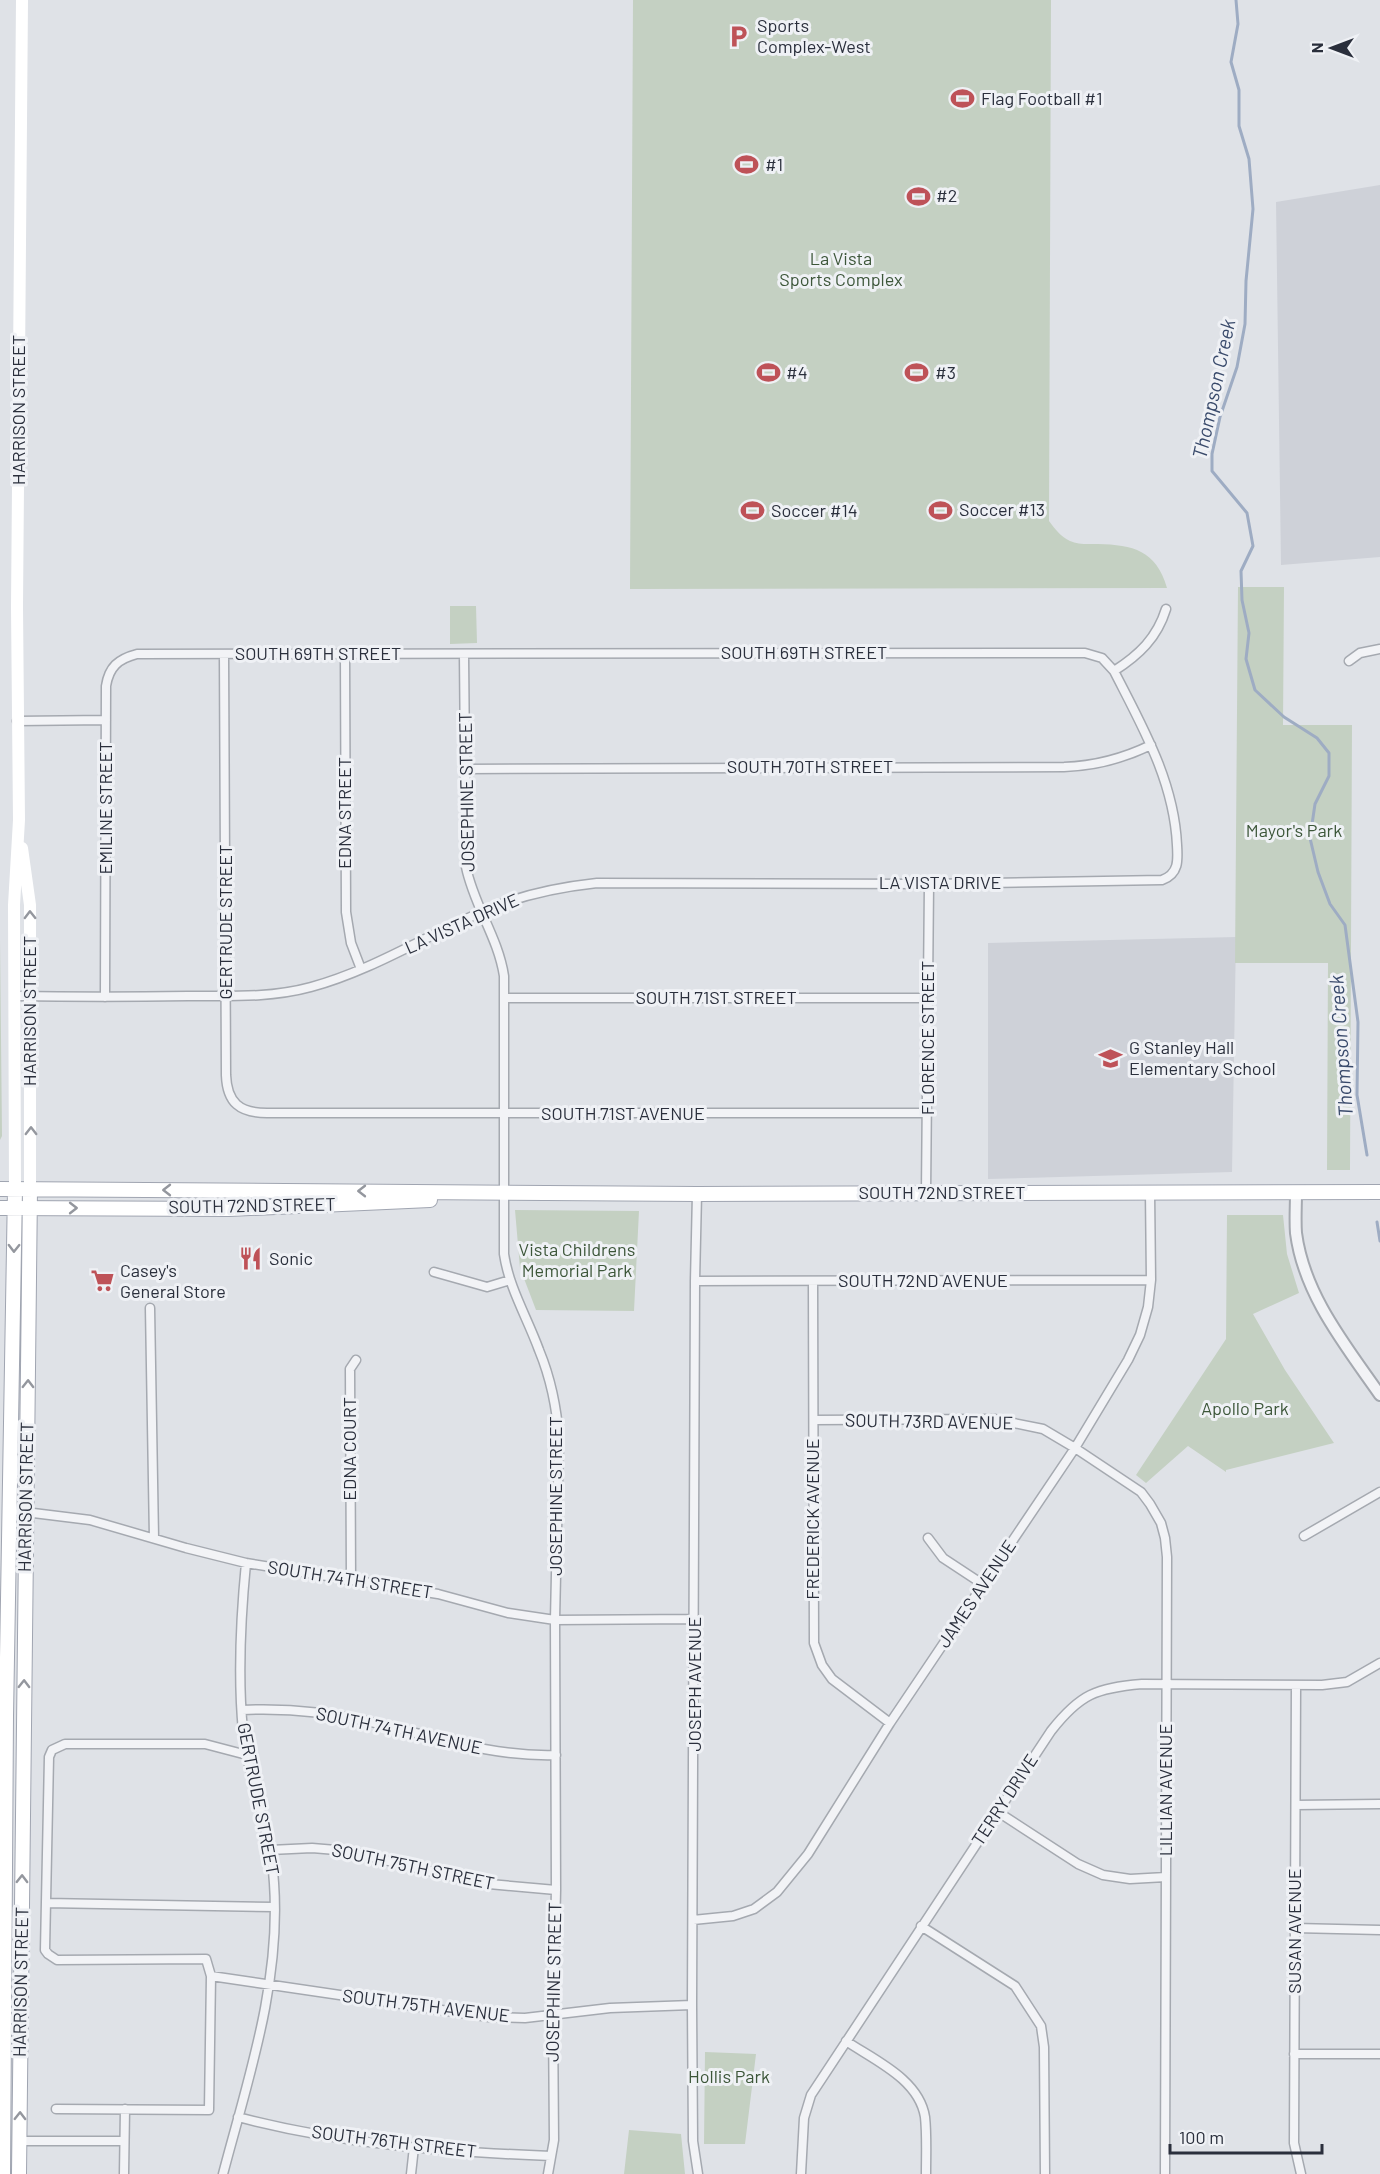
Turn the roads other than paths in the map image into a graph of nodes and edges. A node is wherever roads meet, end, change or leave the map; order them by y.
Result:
1 (22, 0) edge
2 (1166, 609) dead end
3 (1380, 649) edge
4 (156, 654) joint
5 (224, 654) junction
6 (345, 654) junction
7 (464, 654) junction
8 (1349, 661) dead end
9 (1114, 671) junction
10 (106, 720) junction
11 (17, 721) junction
12 (1151, 745) junction
13 (465, 769) junction
14 (19, 820) junction
15 (1059, 882) joint
16 (929, 884) junction
17 (482, 912) junction
18 (361, 969) junction
19 (15, 996) junction
20 (30, 996) junction
21 (226, 996) junction
22 (105, 997) junction
23 (505, 998) junction
24 (928, 998) junction
25 (318, 1113) joint
26 (505, 1113) junction
27 (927, 1113) junction
28 (0, 1189) edge
29 (15, 1189) junction
30 (30, 1189) junction
31 (1150, 1192) junction
32 (1296, 1192) junction
33 (1380, 1192) edge
34 (504, 1193) junction
35 (926, 1193) junction
36 (697, 1194) junction
37 (0, 1208) edge
38 (15, 1208) junction
39 (31, 1208) junction
40 (434, 1272) dead end
41 (510, 1280) junction
42 (1151, 1280) junction
43 (695, 1281) junction
44 (813, 1281) junction
45 (150, 1308) dead end
46 (357, 1360) dead end
47 (1380, 1395) edge
48 (813, 1420) junction
49 (1075, 1448) junction
50 (1380, 1492) edge
51 (9, 1510) junction
52 (26, 1512) junction
53 (1304, 1536) dead end
54 (154, 1538) junction
55 (928, 1538) dead end
56 (246, 1563) junction
57 (351, 1579) junction
58 (984, 1585) junction
59 (695, 1619) junction
60 (555, 1620) junction
61 (1380, 1663) edge
62 (1166, 1684) junction
63 (1296, 1686) junction
64 (242, 1710) junction
65 (890, 1723) junction
66 (248, 1755) junction
67 (556, 1755) junction
68 (1380, 1804) edge
69 (1296, 1805) junction
70 (998, 1812) junction
71 (270, 1850) junction
72 (1166, 1877) junction
73 (556, 1890) junction
74 (46, 1903) junction
75 (274, 1907) junction
76 (693, 1920) junction
77 (921, 1926) junction
78 (1295, 1928) junction
79 (1380, 1930) edge
80 (211, 1977) junction
81 (269, 1986) junction
82 (692, 2005) junction
83 (553, 2016) junction
84 (846, 2041) junction
85 (1294, 2054) junction
86 (1380, 2054) edge
87 (56, 2109) dead end
88 (125, 2109) junction
89 (238, 2116) junction
90 (19, 2141) junction
91 (124, 2141) junction
92 (414, 2147) junction
93 (551, 2156) junction
94 (3, 2174) edge
95 (19, 2174) edge
96 (124, 2174) edge
97 (223, 2174) edge
98 (411, 2174) edge
99 (548, 2174) edge
100 (698, 2174) edge
101 (801, 2174) edge
102 (926, 2174) edge
103 (1045, 2174) edge
104 (1165, 2174) edge
105 (1301, 2174) edge

1 - 11 main road, HARRISON STREET
2 - 9 street
3 - 8 street
4 - 5 street, SOUTH 69TH STREET
4 - 10 street, EMILINE STREET
5 - 6 street, SOUTH 69TH STREET
5 - 21 street, GERTRUDE STREET
6 - 7 street, SOUTH 69TH STREET
6 - 18 street, EDNA STREET
7 - 9 street, SOUTH 69TH STREET
7 - 13 street, JOSEPHINE STREET
9 - 12 street, SOUTH 69TH STREET
10 - 11 street
10 - 22 street, EMILINE STREET
11 - 14 main road, HARRISON STREET
12 - 13 street, SOUTH 70TH STREET
12 - 15 street, SOUTH 69TH STREET
13 - 17 street, JOSEPHINE STREET
14 - 19 main road, HARRISON STREET
20 -> 14 main road, HARRISON STREET
15 - 16 street, LA VISTA DRIVE
16 - 17 street, LA VISTA DRIVE
16 - 24 street, FLORENCE STREET
17 - 18 street, LA VISTA DRIVE
17 - 23 street, JOSEPHINE STREET
18 - 21 street, LA VISTA DRIVE
19 - 20 street, LA VISTA DRIVE
19 - 29 main road, HARRISON STREET
20 - 22 street, LA VISTA DRIVE
30 -> 20 main road, HARRISON STREET
21 - 22 street, LA VISTA DRIVE
21 - 25 street, GERTRUDE STREET
23 - 24 street, SOUTH 71ST STREET
23 - 26 street, JOSEPHINE STREET
24 - 27 street, FLORENCE STREET
25 - 26 street, SOUTH 71ST AVENUE
26 - 27 street, SOUTH 71ST AVENUE
26 - 34 street, JOSEPHINE STREET
27 - 35 street, FLORENCE STREET
28 - 29 main road, SOUTH 72ND STREET
29 - 30 main road, SOUTH 72ND STREET
29 - 38 main road, HARRISON STREET
34 -> 30 main road, SOUTH 72ND STREET
30 - 39 main road, HARRISON STREET
31 - 32 main road, SOUTH 72ND STREET
31 - 35 main road, SOUTH 72ND STREET
31 - 42 street, JAMES AVENUE
32 - 33 main road, SOUTH 72ND STREET
32 - 47 street
34 - 36 main road, SOUTH 72ND STREET
39 -> 34 main road, SOUTH 72ND STREET
34 - 41 street, JOSEPHINE STREET
35 - 36 main road, SOUTH 72ND STREET
36 - 43 street, JOSEPH AVENUE
37 - 38 main road, SOUTH 72ND STREET
38 - 39 main road, SOUTH 72ND STREET
38 -> 51 main road, HARRISON STREET
52 -> 39 main road, HARRISON STREET
40 - 41 street
41 - 60 street, JOSEPHINE STREET
42 - 44 street, SOUTH 72ND AVENUE
42 - 49 street, JAMES AVENUE
43 - 44 street, SOUTH 72ND AVENUE
43 - 59 street, JOSEPH AVENUE
44 - 48 street, FREDERICK AVENUE
45 - 54 street
46 - 57 street, EDNA COURT
48 - 49 street, SOUTH 73RD AVENUE
48 - 65 street, FREDERICK AVENUE
49 - 58 street, JAMES AVENUE
49 - 62 street, LILLIAN AVENUE
50 - 53 street
51 - 52 street, SOUTH 74TH STREET
51 - 94 main road, HARRISON STREET
52 - 54 street, SOUTH 74TH STREET
90 -> 52 main road, HARRISON STREET
54 - 56 street, SOUTH 74TH STREET
55 - 58 street
56 - 57 street, SOUTH 74TH STREET
56 - 64 street, GERTRUDE STREET
57 - 60 street, SOUTH 74TH STREET
58 - 65 street, JAMES AVENUE
59 - 60 street, SOUTH 74TH STREET
59 - 76 street, JOSEPH AVENUE
60 - 67 street, JOSEPHINE STREET
61 - 63 street, TERRY DRIVE
62 - 63 street, TERRY DRIVE
62 - 70 street, TERRY DRIVE
62 - 72 street, LILLIAN AVENUE
63 - 69 street, SUSAN AVENUE
64 - 66 street, GERTRUDE STREET
64 - 67 street, SOUTH 74TH AVENUE
65 - 76 street, JAMES AVENUE
66 - 71 street, GERTRUDE STREET
66 - 74 street
67 - 73 street, JOSEPHINE STREET
68 - 69 street
69 - 78 street, SUSAN AVENUE
70 - 72 street
70 - 77 street, TERRY DRIVE
71 - 73 street, SOUTH 75TH STREET
71 - 75 street, GERTRUDE STREET
72 - 104 street, LILLIAN AVENUE
73 - 83 street, JOSEPHINE STREET
74 - 75 street
74 - 80 street
75 - 81 street, GERTRUDE STREET
76 - 82 street, JOSEPH AVENUE
77 - 84 street, TERRY DRIVE
77 - 103 street
78 - 79 street
78 - 85 street, SUSAN AVENUE
80 - 81 street, SOUTH 75TH AVENUE
80 - 88 street
81 - 83 street, SOUTH 75TH AVENUE
81 - 89 street, GERTRUDE STREET
82 - 83 street, SOUTH 75TH AVENUE
82 - 100 street, JOSEPH AVENUE
83 - 93 street, JOSEPHINE STREET
84 - 101 street, TERRY DRIVE
84 - 102 street
85 - 86 street
85 - 105 street, SUSAN AVENUE
87 - 88 street
88 - 91 street
89 - 92 street, SOUTH 76TH STREET
89 - 97 street, GERTRUDE STREET
90 - 91 street
90 - 95 main road, HARRISON STREET
91 - 96 street
92 - 93 street, SOUTH 76TH STREET
92 - 98 street
93 - 99 street, JOSEPHINE STREET

